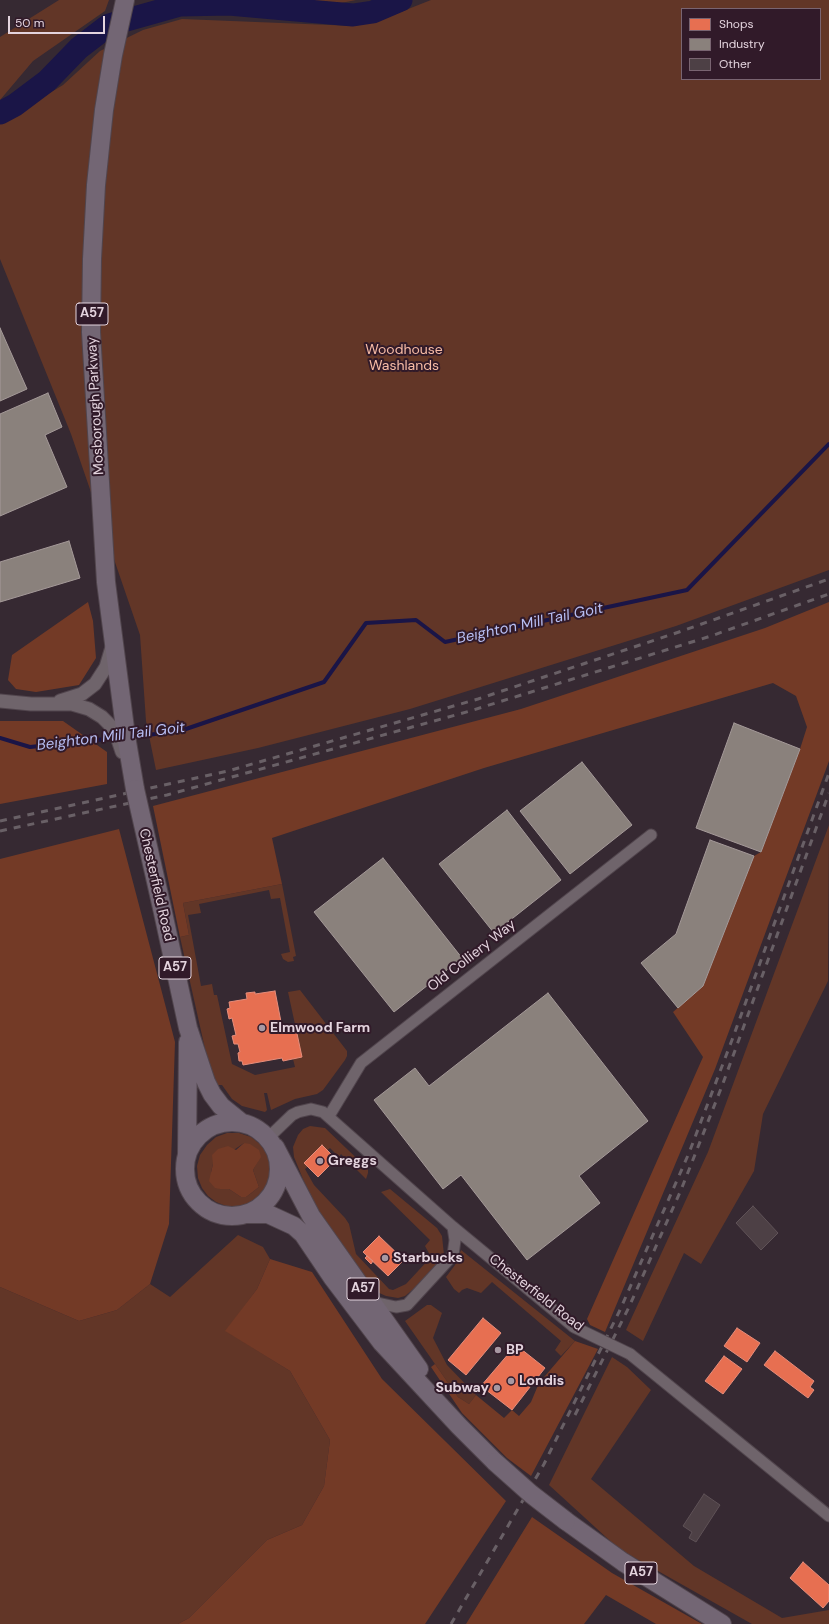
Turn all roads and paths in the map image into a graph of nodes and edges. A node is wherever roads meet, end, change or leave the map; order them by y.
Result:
1 (125, 0) edge
2 (113, 631) junction
3 (0, 701) edge
4 (48, 703) junction
5 (121, 735) junction
6 (135, 789) joint
7 (651, 835) dead end
8 (188, 1028) junction
9 (329, 1116) junction
10 (242, 1123) junction
11 (272, 1142) junction
12 (187, 1156) junction
13 (248, 1214) junction
14 (453, 1226) junction
15 (373, 1302) junction
16 (458, 1426) junction
17 (829, 1516) edge
18 (722, 1623) edge

1 - 2 highway, Mosborough Parkway / A57
2 - 4 street
2 - 5 highway, Mosborough Parkway / A57
3 - 4 street
4 - 5 street
5 - 6 highway, Mosborough Parkway / A57
6 - 8 highway, Chesterfield Road / A57, bridge
7 - 9 street, Old Colliery Way
8 - 10 highway, Chesterfield Road / A57
8 - 12 highway, Chesterfield Road / A57
9 - 11 street, Chesterfield Road
9 - 14 street, Chesterfield Road
10 - 11 highway, A57
10 - 12 highway, A57
11 - 13 highway, A57
11 - 15 highway, A57
12 - 13 highway, A57
13 - 16 highway, A57
14 - 15 street
14 - 17 street, Chesterfield Road, bridge
15 - 16 highway, A57
16 - 18 highway, A57, bridge

